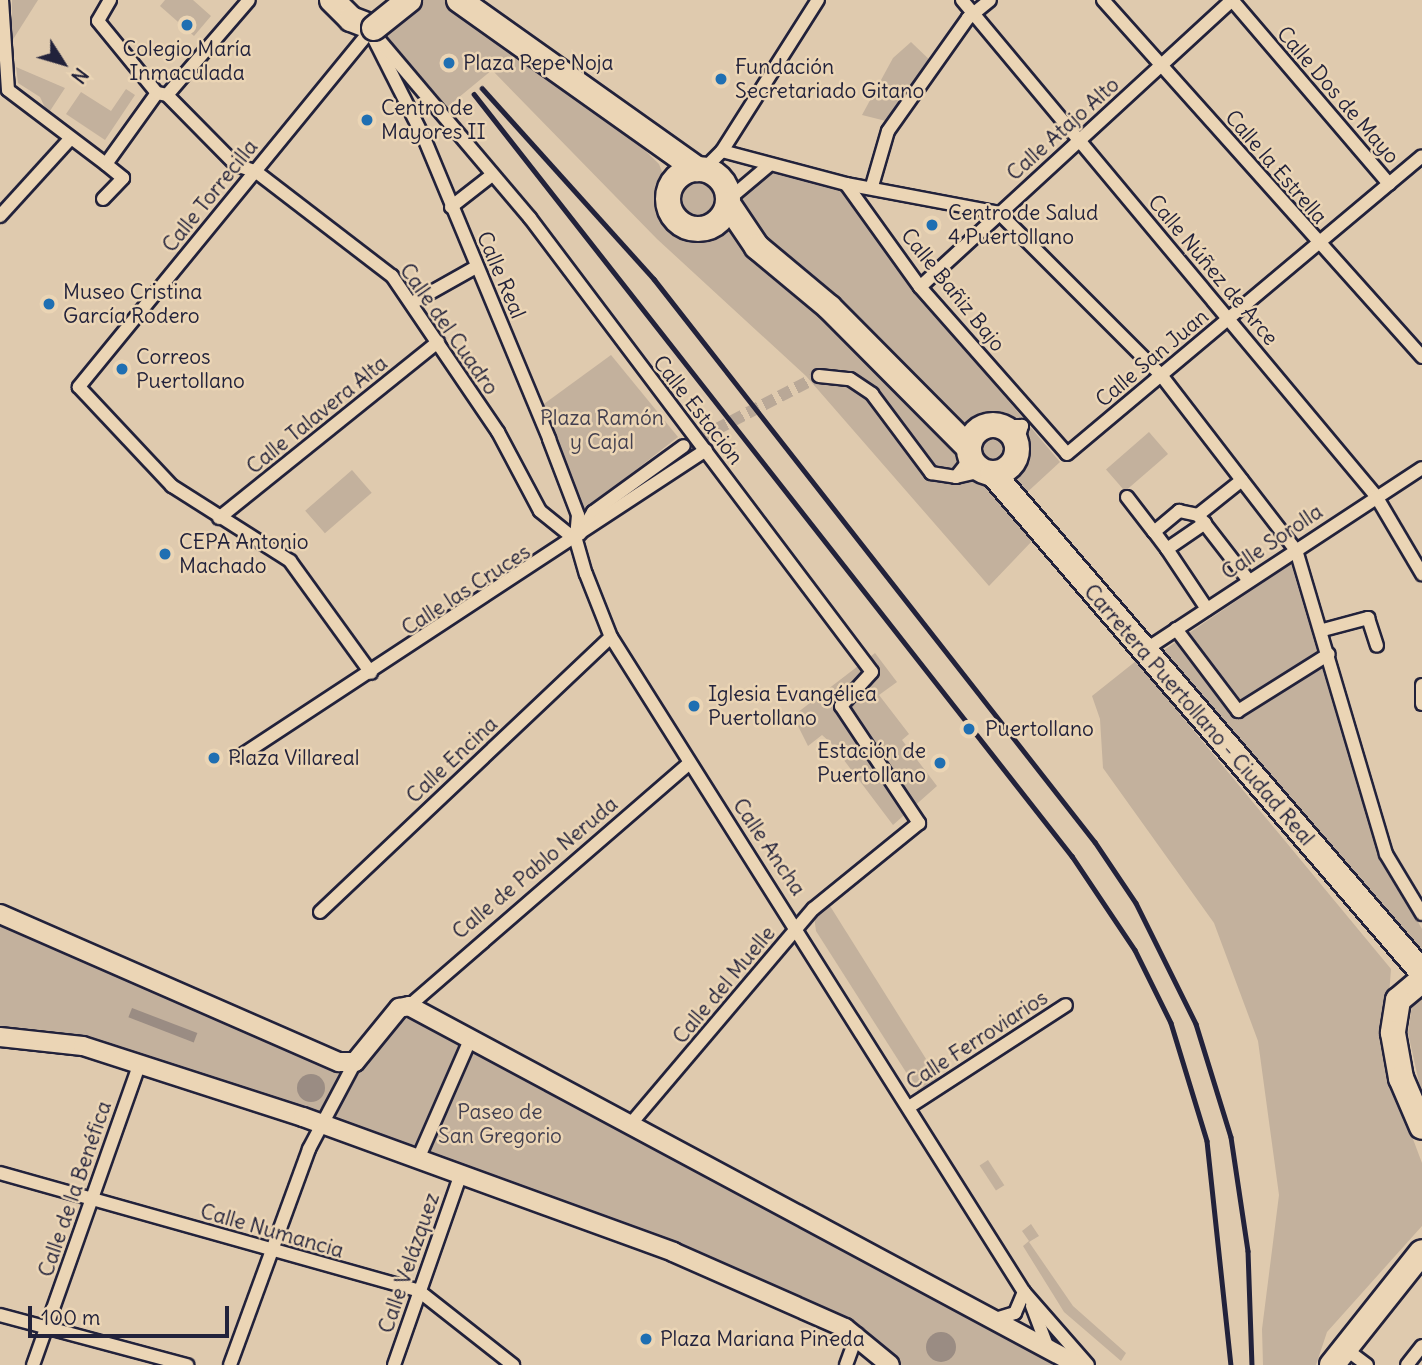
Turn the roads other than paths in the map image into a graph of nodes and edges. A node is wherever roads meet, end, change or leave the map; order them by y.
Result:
1 (2, 0) edge
2 (110, 0) edge
3 (249, 0) edge
4 (332, 0) edge
5 (409, 0) edge
6 (459, 0) edge
7 (818, 0) edge
8 (962, 0) edge
9 (990, 0) edge
10 (1103, 0) edge
11 (1232, 0) edge
12 (974, 14) junction
13 (372, 29) junction
14 (1161, 65) junction
15 (425, 91) junction
16 (162, 94) junction
17 (588, 95) junction
18 (16, 100) junction
19 (0, 101) edge
20 (406, 104) junction
21 (70, 139) junction
22 (1081, 140) junction
23 (722, 151) junction
24 (1422, 156) edge
25 (106, 164) junction
26 (768, 166) junction
27 (700, 169) junction
28 (255, 171) junction
29 (492, 175) junction
30 (846, 184) junction
31 (1389, 184) junction
32 (872, 186) junction
33 (669, 190) junction
34 (103, 200) dead end
35 (728, 201) junction
36 (452, 207) junction
37 (999, 213) junction
38 (0, 216) edge
39 (702, 230) junction
40 (1318, 243) junction
41 (757, 247) junction
42 (476, 267) junction
43 (920, 287) junction
44 (412, 303) junction
45 (1228, 318) junction
46 (438, 342) junction
47 (1422, 357) edge
48 (1161, 375) junction
49 (819, 376) tunnel mouth
50 (1034, 416) junction
51 (684, 446) tunnel mouth
52 (706, 450) junction
53 (1067, 454) joint
54 (992, 455) junction
55 (1422, 468) edge
56 (1242, 480) junction
57 (1376, 496) junction
58 (1128, 497) dead end
59 (219, 518) junction
60 (1202, 519) junction
61 (1154, 532) junction
62 (576, 540) junction
63 (1167, 549) junction
64 (1296, 550) junction
65 (1422, 574) edge
66 (1249, 581) junction
67 (1207, 609) junction
68 (1177, 629) junction
69 (1323, 631) junction
70 (611, 637) junction
71 (1377, 646) dead end
72 (1144, 650) junction
73 (1329, 654) junction
74 (371, 673) junction
75 (1422, 685) edge
76 (1422, 704) edge
77 (242, 755) dead end
78 (690, 763) junction
79 (919, 823) joint
80 (320, 912) dead end
81 (0, 914) edge
82 (1422, 914) edge
83 (799, 926) junction
84 (1394, 942) junction
85 (1422, 972) edge
86 (1422, 980) edge
87 (1398, 1000) junction
88 (1066, 1005) dead end
89 (409, 1006) junction
90 (0, 1037) edge
91 (470, 1040) junction
92 (139, 1065) junction
93 (347, 1066) junction
94 (909, 1107) junction
95 (327, 1123) junction
96 (630, 1125) junction
97 (1422, 1127) edge
98 (418, 1159) junction
99 (0, 1173) edge
100 (461, 1174) junction
101 (94, 1199) junction
102 (273, 1252) junction
103 (1422, 1252) edge
104 (419, 1291) junction
105 (1027, 1296) junction
106 (0, 1315) edge
107 (992, 1320) junction
108 (46, 1328) junction
109 (856, 1334) junction
110 (1422, 1346) edge
111 (1048, 1350) junction
112 (1338, 1356) edge
113 (33, 1365) edge
114 (187, 1365) edge
115 (230, 1365) edge
116 (394, 1365) edge
117 (513, 1365) edge
118 (846, 1365) edge
119 (890, 1365) edge
120 (1069, 1365) edge
121 (1078, 1365) edge
122 (1087, 1365) edge
123 (1367, 1365) edge
124 (1407, 1365) edge

1 - 18 street
2 - 16 street, Calle del Cuadro
3 - 16 street
4 - 13 highway
5 - 13 highway, bridge
6 - 17 highway
7 - 23 street
8 - 12 street, Calle Núñez de Arce
9 - 12 street
10 - 14 street, Calle la Estrella
11 - 14 street, Calle Atajo Alto
11 - 31 street, Calle Dos de Mayo
12 - 22 street, Calle Núñez de Arce
12 - 32 street
13 - 15 street, Calle Estación
13 - 20 street, Calle Real
13 - 28 street, Calle Torrecilla
14 - 22 street, Calle Atajo Alto
14 - 40 street, Calle la Estrella
15 - 20 street
15 - 29 street, Calle Estación
16 - 25 street
16 - 28 street, Calle del Cuadro
17 - 27 highway
17 - 33 highway
18 - 19 street
18 - 21 street
20 - 36 street, Calle Real
21 - 25 street
21 - 38 street
22 - 37 street, Calle Atajo Alto
22 - 45 street, Calle Núñez de Arce
23 - 26 street
23 - 27 street
24 - 31 street, Calle San Juan
25 - 34 street
26 - 30 street
26 - 35 street
27 - 33 highway
27 - 35 highway
28 - 44 street, Calle del Cuadro
28 - 59 street, Calle Torrecilla
29 - 36 street
29 - 52 street, Calle Estación
30 - 32 street
30 - 43 street, Calle Bañiz Bajo
31 - 40 street, Calle San Juan
32 - 37 street
33 - 39 highway
35 - 39 highway
35 - 41 highway, Carretera Puertollano - Ciudad Real
36 - 42 street, Calle Real
37 - 43 street, Calle Atajo Alto
37 - 48 street
39 - 41 highway, Carretera Puertollano - Ciudad Real
40 - 45 street, Calle San Juan
40 - 47 street, Calle la Estrella
41 - 54 highway, Carretera Puertollano - Ciudad Real
42 - 44 street
42 - 62 street, Calle Real
43 - 50 street, Calle Bañiz Bajo
44 - 46 street, Calle del Cuadro
45 - 48 street, Calle San Juan
45 - 57 street, Calle Núñez de Arce
46 - 59 street, Calle Talavera Alta
46 - 62 street, Calle del Cuadro
48 - 53 street, Calle San Juan
48 - 56 street
49 - 54 street
50 - 53 street, Calle Bañiz Bajo
50 - 54 street
51 - 62 street
52 - 62 street, Calle las Cruces
52 - 79 street, Calle Estación
54 - 72 highway, Carretera Puertollano - Ciudad Real
55 - 57 street, Calle Sorolla
56 - 60 street
56 - 64 street
57 - 64 street, Calle Sorolla
57 - 65 street, Calle Núñez de Arce
58 - 61 street
59 - 74 street
60 - 61 street
60 - 63 street
60 - 66 street
61 - 63 street
62 - 70 street, Calle Ancha
62 - 74 street, Calle las Cruces
63 - 67 street
64 - 66 street, Calle Sorolla
64 - 69 street
66 - 67 street, Calle Sorolla
67 - 68 street, Calle Sorolla
68 - 72 street, Calle Sorolla
68 - 73 street
69 - 71 street
69 - 73 street
70 - 78 street, Calle Ancha
70 - 80 street, Calle Encina
72 - 84 highway, Carretera Puertollano - Ciudad Real
73 - 82 street
74 - 77 street, Calle las Cruces
75 - 76 street
78 - 83 street, Calle Ancha
78 - 89 street, Calle de Pablo Neruda
79 - 83 street, Calle del Muelle
81 - 93 main road
83 - 94 street, Calle Ancha
83 - 96 street, Calle del Muelle
84 - 85 highway, Carretera Puertollano - Ciudad Real
84 - 87 highway
86 - 87 highway
87 - 97 highway
88 - 94 street, Calle Ferroviarios
89 - 91 main road
89 - 93 main road
90 - 92 main road
91 - 96 main road
91 - 98 street
92 - 95 main road
92 - 101 street, Calle de la Benéfica
93 - 95 street
94 - 105 street, Calle Ancha
95 - 98 main road
95 - 102 street
96 - 107 main road
98 - 100 main road
99 - 101 street, Calle Numancia
100 - 104 street, Calle Velázquez
100 - 109 main road
101 - 102 street, Calle Numancia
101 - 108 street, Calle de la Benéfica
102 - 104 street, Calle Numancia
102 - 115 street
103 - 112 highway
104 - 116 street, Calle Velázquez
104 - 117 street, Calle Numancia
105 - 107 street
105 - 111 street, Calle Ancha
105 - 122 street, Calle Ancha
106 - 108 street
107 - 111 main road
108 - 113 street, Calle de la Benéfica
108 - 114 street
109 - 118 street
109 - 119 main road
110 - 124 street
111 - 120 street
111 - 121 main road
112 - 123 street

